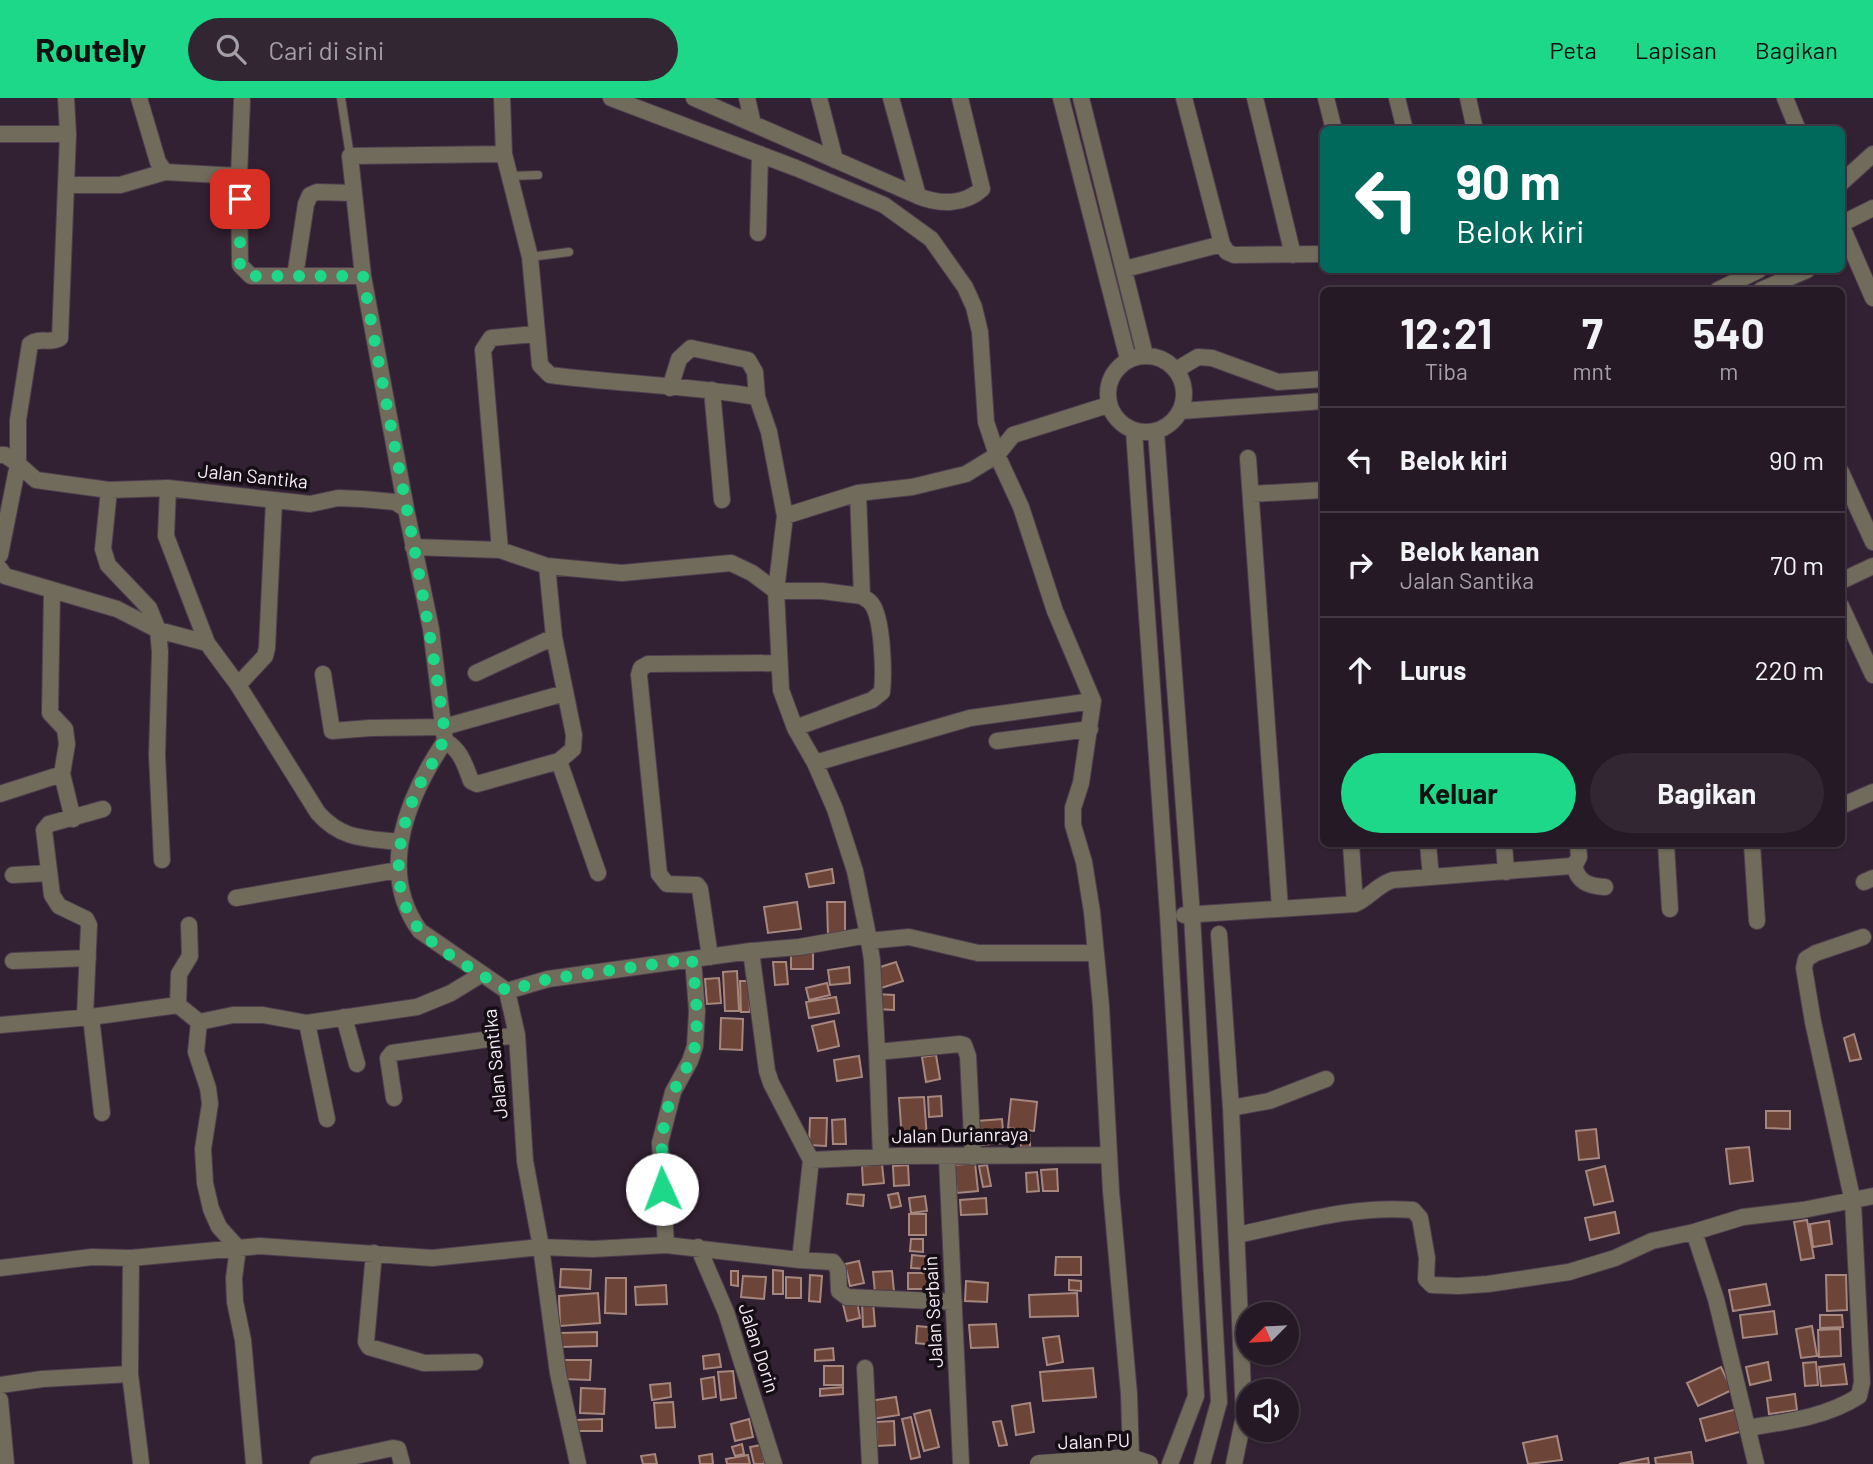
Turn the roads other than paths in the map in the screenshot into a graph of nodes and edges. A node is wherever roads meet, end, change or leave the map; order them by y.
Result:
1 (66, 98) edge
2 (139, 98) edge
3 (341, 98) edge
4 (502, 98) edge
5 (611, 98) edge
6 (694, 98) edge
7 (747, 98) edge
8 (819, 98) edge
9 (891, 98) edge
10 (960, 98) edge
11 (1061, 98) edge
12 (1081, 98) edge
13 (1184, 98) edge
14 (1255, 98) edge
15 (1326, 98) edge
16 (1397, 98) edge
17 (1468, 98) edge
18 (1785, 98) edge
19 (242, 101) dead end
20 (753, 124) junction
21 (1333, 126) edge
22 (1404, 126) edge
23 (1474, 126) edge
24 (1796, 126) edge
25 (0, 134) edge
26 (68, 134) junction
27 (504, 154) junction
28 (760, 154) junction
29 (1873, 154) edge
30 (350, 156) junction
31 (835, 160) junction
32 (165, 172) junction
33 (538, 175) dead end
34 (239, 176) junction
35 (511, 176) junction
36 (1845, 179) edge
37 (66, 185) junction
38 (353, 193) junction
39 (918, 196) junction
40 (1873, 208) edge
41 (1845, 224) edge
42 (758, 233) dead end
43 (1222, 244) junction
44 (569, 252) dead end
45 (1846, 252) edge
46 (1320, 254) edge
47 (1293, 255) junction
48 (530, 257) junction
49 (1125, 269) junction
50 (1753, 273) edge
51 (1800, 273) edge
52 (296, 275) junction
53 (363, 276) junction
54 (1724, 287) edge
55 (1768, 287) edge
56 (1873, 298) edge
57 (535, 334) junction
58 (1145, 355) junction
59 (1128, 359) junction
60 (1176, 370) junction
61 (1320, 379) edge
62 (670, 388) junction
63 (712, 390) junction
64 (757, 397) junction
65 (1320, 401) edge
66 (1108, 405) junction
67 (1181, 411) junction
68 (1134, 431) junction
69 (1156, 432) junction
70 (0, 455) edge
71 (998, 455) junction
72 (1248, 458) dead end
73 (18, 464) junction
74 (1845, 480) edge
75 (168, 488) junction
76 (109, 490) junction
77 (1320, 491) edge
78 (858, 493) junction
79 (1251, 495) junction
80 (722, 500) dead end
81 (274, 501) junction
82 (406, 509) junction
83 (785, 516) junction
84 (1873, 542) edge
85 (413, 547) junction
86 (500, 550) junction
87 (0, 555) edge
88 (547, 566) junction
89 (1873, 566) edge
90 (0, 569) edge
91 (1845, 579) edge
92 (52, 590) junction
93 (776, 591) junction
94 (862, 596) junction
95 (1845, 615) edge
96 (158, 630) junction
97 (554, 637) junction
98 (207, 643) junction
99 (779, 663) junction
100 (476, 673) dead end
101 (323, 674) dead end
102 (1873, 675) edge
103 (238, 685) junction
104 (565, 693) junction
105 (1093, 701) junction
106 (795, 727) junction
107 (1090, 729) junction
108 (445, 734) junction
109 (998, 741) dead end
110 (559, 761) junction
111 (814, 763) junction
112 (62, 774) junction
113 (1873, 792) edge
114 (0, 794) edge
115 (1845, 804) edge
116 (103, 808) dead end
117 (73, 819) junction
118 (399, 842) junction
119 (1351, 847) edge
120 (1428, 847) edge
121 (1504, 847) edge
122 (1578, 847) edge
123 (1666, 847) edge
124 (1752, 847) edge
125 (162, 860) dead end
126 (1574, 864) junction
127 (398, 870) junction
128 (1506, 872) junction
129 (49, 873) junction
130 (598, 873) dead end
131 (13, 875) dead end
132 (1431, 877) junction
133 (1605, 887) dead end
134 (236, 898) dead end
135 (1355, 904) junction
136 (1280, 908) junction
137 (1670, 909) dead end
138 (1168, 914) junction
139 (1192, 915) junction
140 (1757, 921) dead end
141 (189, 925) dead end
142 (1219, 934) dead end
143 (1863, 937) dead end
144 (868, 938) junction
145 (751, 951) junction
146 (1096, 953) junction
147 (710, 957) junction
148 (88, 958) junction
149 (692, 959) junction
150 (13, 961) dead end
151 (482, 974) junction
152 (507, 991) junction
153 (178, 1006) junction
154 (88, 1016) junction
155 (344, 1017) junction
156 (199, 1022) junction
157 (307, 1023) junction
158 (0, 1025) edge
159 (517, 1035) junction
160 (877, 1052) junction
161 (357, 1064) dead end
162 (1326, 1079) dead end
163 (394, 1098) dead end
164 (1231, 1108) junction
165 (102, 1113) dead end
166 (327, 1119) dead end
167 (1109, 1155) junction
168 (881, 1157) junction
169 (973, 1157) junction
170 (947, 1158) junction
171 (811, 1160) junction
172 (1873, 1196) edge
173 (1853, 1202) junction
174 (1694, 1232) junction
175 (1237, 1235) junction
176 (666, 1245) junction
177 (541, 1247) junction
178 (698, 1247) junction
179 (238, 1248) junction
180 (374, 1253) junction
181 (131, 1258) junction
182 (800, 1260) junction
183 (0, 1268) edge
184 (954, 1302) junction
185 (475, 1363) dead end
186 (865, 1368) dead end
187 (130, 1374) junction
188 (0, 1385) edge
189 (0, 1400) edge
190 (1747, 1428) junction
191 (1131, 1458) junction
192 (6, 1464) edge
193 (140, 1464) edge
194 (254, 1464) edge
195 (318, 1464) edge
196 (402, 1464) edge
197 (578, 1464) edge
198 (774, 1464) edge
199 (870, 1464) edge
200 (961, 1464) edge
201 (1049, 1464) edge
202 (1149, 1464) edge
203 (1170, 1464) edge
204 (1202, 1464) edge
205 (1234, 1464) edge
206 (1756, 1464) edge

1 - 26 street
2 - 32 street
3 - 30 lane
4 - 27 street
5 - 28 street
6 - 20 street
7 - 20 street
8 - 31 street
9 - 39 street
10 - 39 street
11 - 59 street
12 - 49 street
13 - 43 street
14 - 47 street
15 - 21 street
16 - 22 street
17 - 23 street
18 - 24 street
19 - 34 street
20 - 31 street
25 - 26 street
26 - 37 street
27 - 30 street
27 - 35 street
28 - 42 street
28 - 71 street
29 - 36 street
30 - 38 street
31 - 39 street
32 - 34 street
32 - 37 street
33 - 35 lane
34 - 52 street
35 - 48 street
37 - 73 street
38 - 52 street
38 - 53 street
40 - 41 street
43 - 47 street
43 - 49 street
44 - 48 lane
45 - 56 street
46 - 47 street
48 - 57 street
49 - 58 street
50 - 54 street
51 - 55 street
52 - 53 street
53 - 82 street
57 - 62 street
57 - 86 street
58 - 59 street
58 - 60 street
59 - 66 street
60 - 61 street
60 - 67 street
62 - 63 street
62 - 64 street
63 - 64 street
63 - 80 street
64 - 83 street
65 - 67 street
66 - 68 street
66 - 71 street
67 - 69 street
68 - 69 street
68 - 138 street
69 - 139 street
70 - 73 street, Jalan Santika
71 - 78 street
71 - 105 street
72 - 79 street
73 - 76 street, Jalan Santika
73 - 87 street
74 - 84 street
75 - 76 street, Jalan Santika
75 - 81 street, Jalan Santika
75 - 98 street
76 - 96 street
77 - 79 street
78 - 83 street
78 - 94 street
79 - 136 street
81 - 82 street, Jalan Santika
81 - 103 street
82 - 85 street
83 - 93 street
85 - 86 street
85 - 108 street
86 - 88 street
88 - 93 street
88 - 97 street
89 - 91 street
90 - 92 street
92 - 96 street
92 - 112 street
93 - 94 street
93 - 99 street
94 - 106 street
95 - 102 street
96 - 98 street
96 - 125 street
97 - 100 street
97 - 104 street
98 - 103 street
99 - 106 street
99 - 147 street
101 - 108 street
103 - 118 street
104 - 108 street
104 - 110 street
105 - 107 street
105 - 111 street
106 - 111 street
107 - 109 street
107 - 146 street
108 - 110 street
108 - 118 street, Jalan Santika
110 - 130 street
111 - 144 street
112 - 114 street
112 - 117 street
113 - 115 street
116 - 117 street
117 - 129 street
118 - 127 street, Jalan Santika
119 - 135 street
120 - 132 street
121 - 128 street
122 - 126 street
123 - 137 street
124 - 140 street
126 - 128 street
126 - 133 street
127 - 134 street
127 - 151 street, Jalan Santika
128 - 132 street
129 - 131 street
129 - 148 street
132 - 135 street
135 - 136 street
136 - 139 street
138 - 139 street
138 - 203 street
139 - 204 street
141 - 153 street
142 - 164 street
143 - 173 street
144 - 145 street
144 - 146 street
144 - 160 street
145 - 147 street
145 - 171 street
146 - 167 street
147 - 149 street
148 - 150 street
148 - 154 street
149 - 152 street
149 - 176 street
151 - 152 street, Jalan Santika
151 - 155 street
152 - 159 street, Jalan Santika
153 - 154 street
153 - 156 street
154 - 158 street
154 - 165 street
155 - 157 street
155 - 161 street
156 - 157 street
156 - 179 street
157 - 166 street
159 - 163 street
159 - 177 street, Jalan Santika
160 - 168 street
160 - 169 street
162 - 164 street
164 - 175 street
167 - 169 street, Jalan Durianraya
167 - 191 street
168 - 170 street, Jalan Durianraya
168 - 171 street, Jalan Durianraya
169 - 170 street, Jalan Durianraya
170 - 184 street, Jalan Serbain
171 - 182 street
172 - 173 street
173 - 174 street
173 - 190 street
174 - 175 street
174 - 190 street
175 - 205 street
176 - 177 street
176 - 178 street
177 - 180 street
177 - 197 street, Jalan Santika
178 - 182 street
178 - 198 street, Jalan Dorin
179 - 180 street
179 - 181 street
179 - 194 street
180 - 185 street
181 - 183 street
181 - 187 street
182 - 184 street
184 - 200 street, Jalan Serbain
186 - 199 street
187 - 188 street
187 - 193 street
189 - 192 street
190 - 206 street
191 - 201 street, Jalan PU
191 - 202 street, Jalan PU
195 - 196 street

